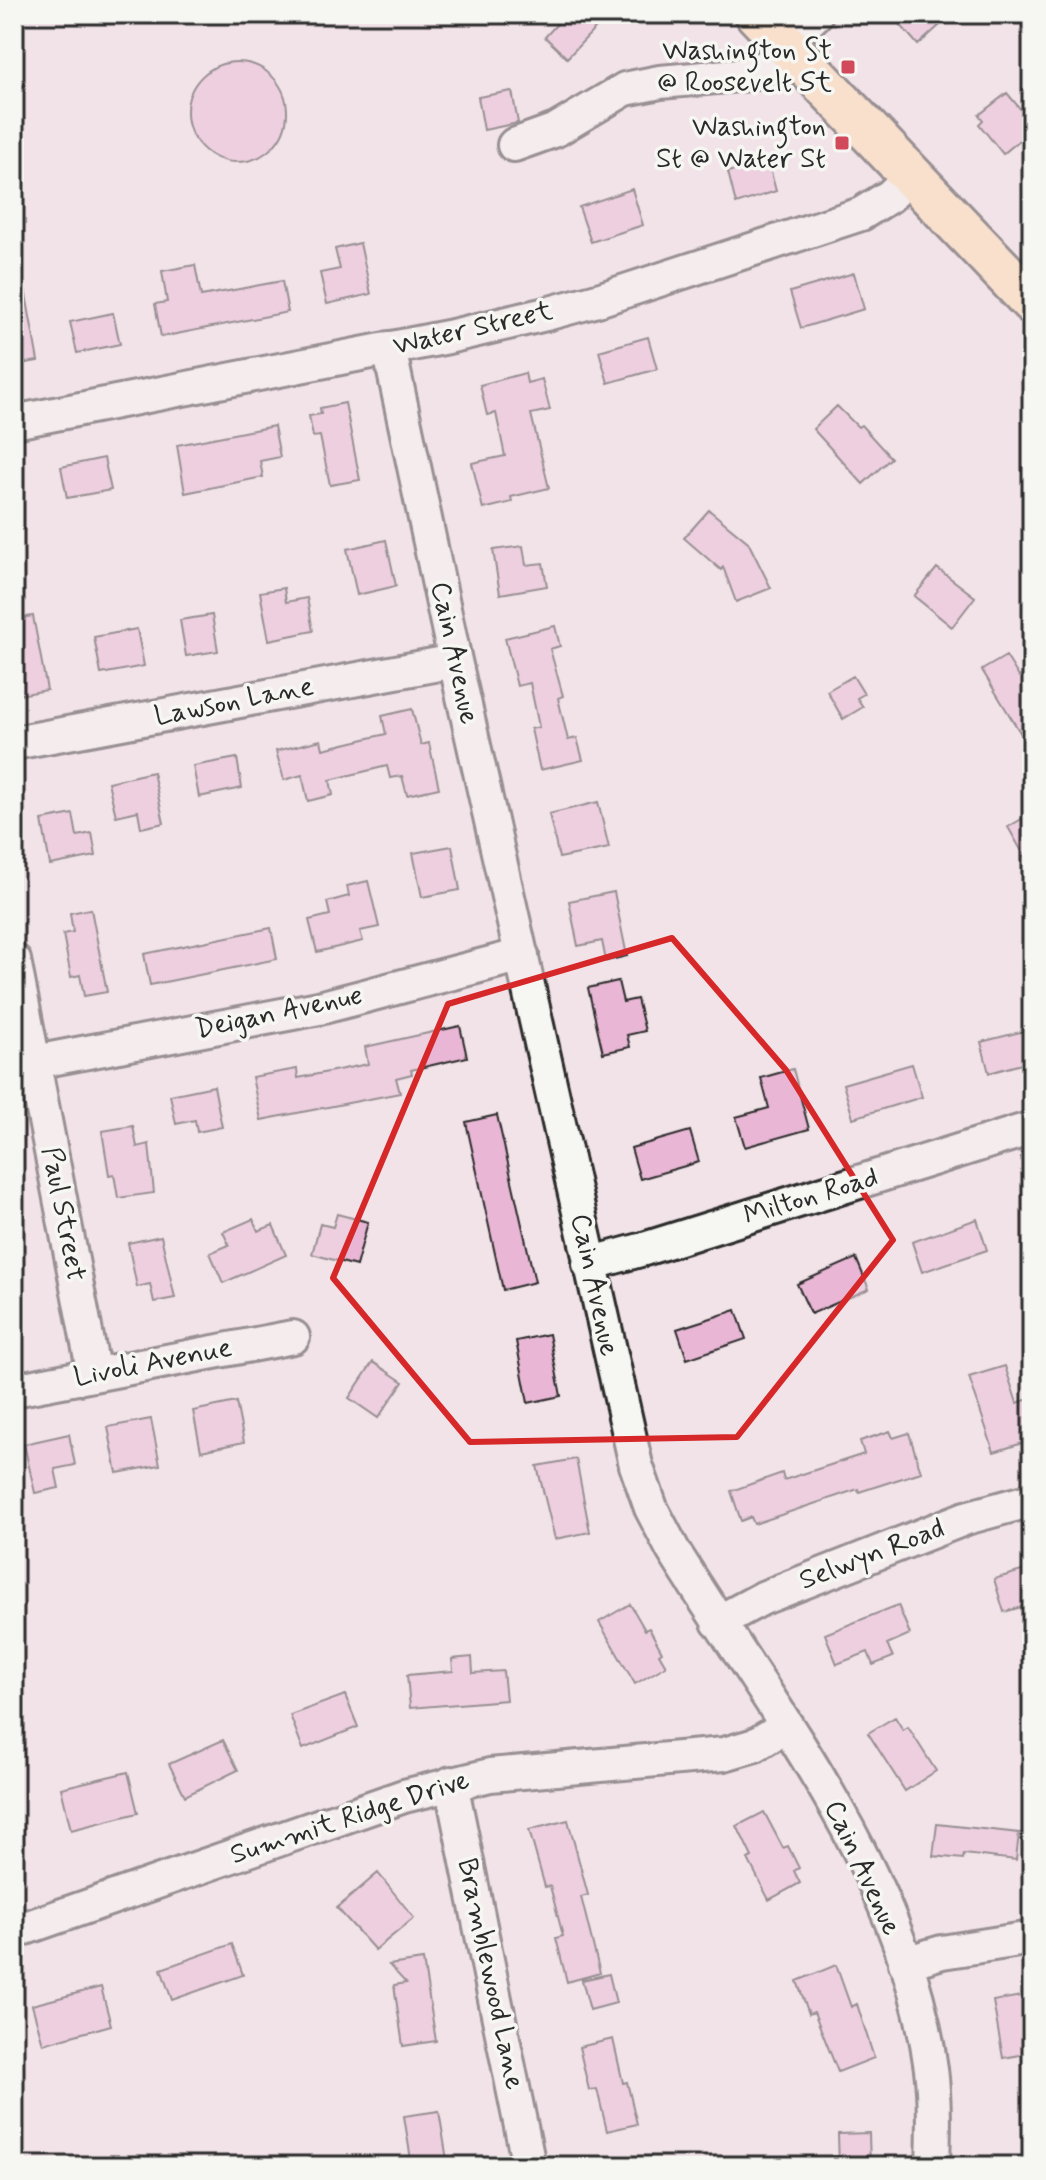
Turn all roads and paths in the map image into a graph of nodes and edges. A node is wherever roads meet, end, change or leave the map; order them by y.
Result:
1 (816, 14) edge
2 (779, 37) edge
3 (514, 145) dead end
4 (911, 176) junction
5 (1032, 302) edge
6 (389, 348) junction
7 (14, 422) edge
8 (455, 661) junction
9 (14, 743) edge
10 (522, 955) junction
11 (14, 960) edge
12 (35, 1062) junction
13 (1032, 1128) edge
14 (589, 1264) junction
15 (293, 1337) dead end
16 (94, 1374) junction
17 (14, 1390) edge
18 (1032, 1500) edge
19 (718, 1622) junction
20 (786, 1726) junction
21 (451, 1783) junction
22 (14, 1932) edge
23 (1032, 1938) edge
24 (905, 1963) junction
25 (529, 2166) edge
26 (933, 2166) edge

1 - 2 street
2 - 3 street
2 - 4 main road
4 - 5 main road
4 - 6 street, Water Street
6 - 7 street, Water Street
6 - 8 street, Cain Avenue
8 - 9 street, Lawson Lane
8 - 10 street, Cain Avenue
10 - 12 street, Deigan Avenue
10 - 14 street, Cain Avenue
11 - 12 street, Paul Street
12 - 16 street, Paul Street
13 - 14 street, Milton Road
14 - 19 street, Cain Avenue
15 - 16 street, Livoli Avenue
16 - 17 street, Livoli Avenue
18 - 19 street, Selwyn Road
19 - 20 street, Cain Avenue
20 - 21 street, Summit Ridge Drive
20 - 24 street, Cain Avenue
21 - 22 street, Summit Ridge Drive
21 - 25 street, Bramblewood Lane
23 - 24 street
24 - 26 street, Cain Avenue

